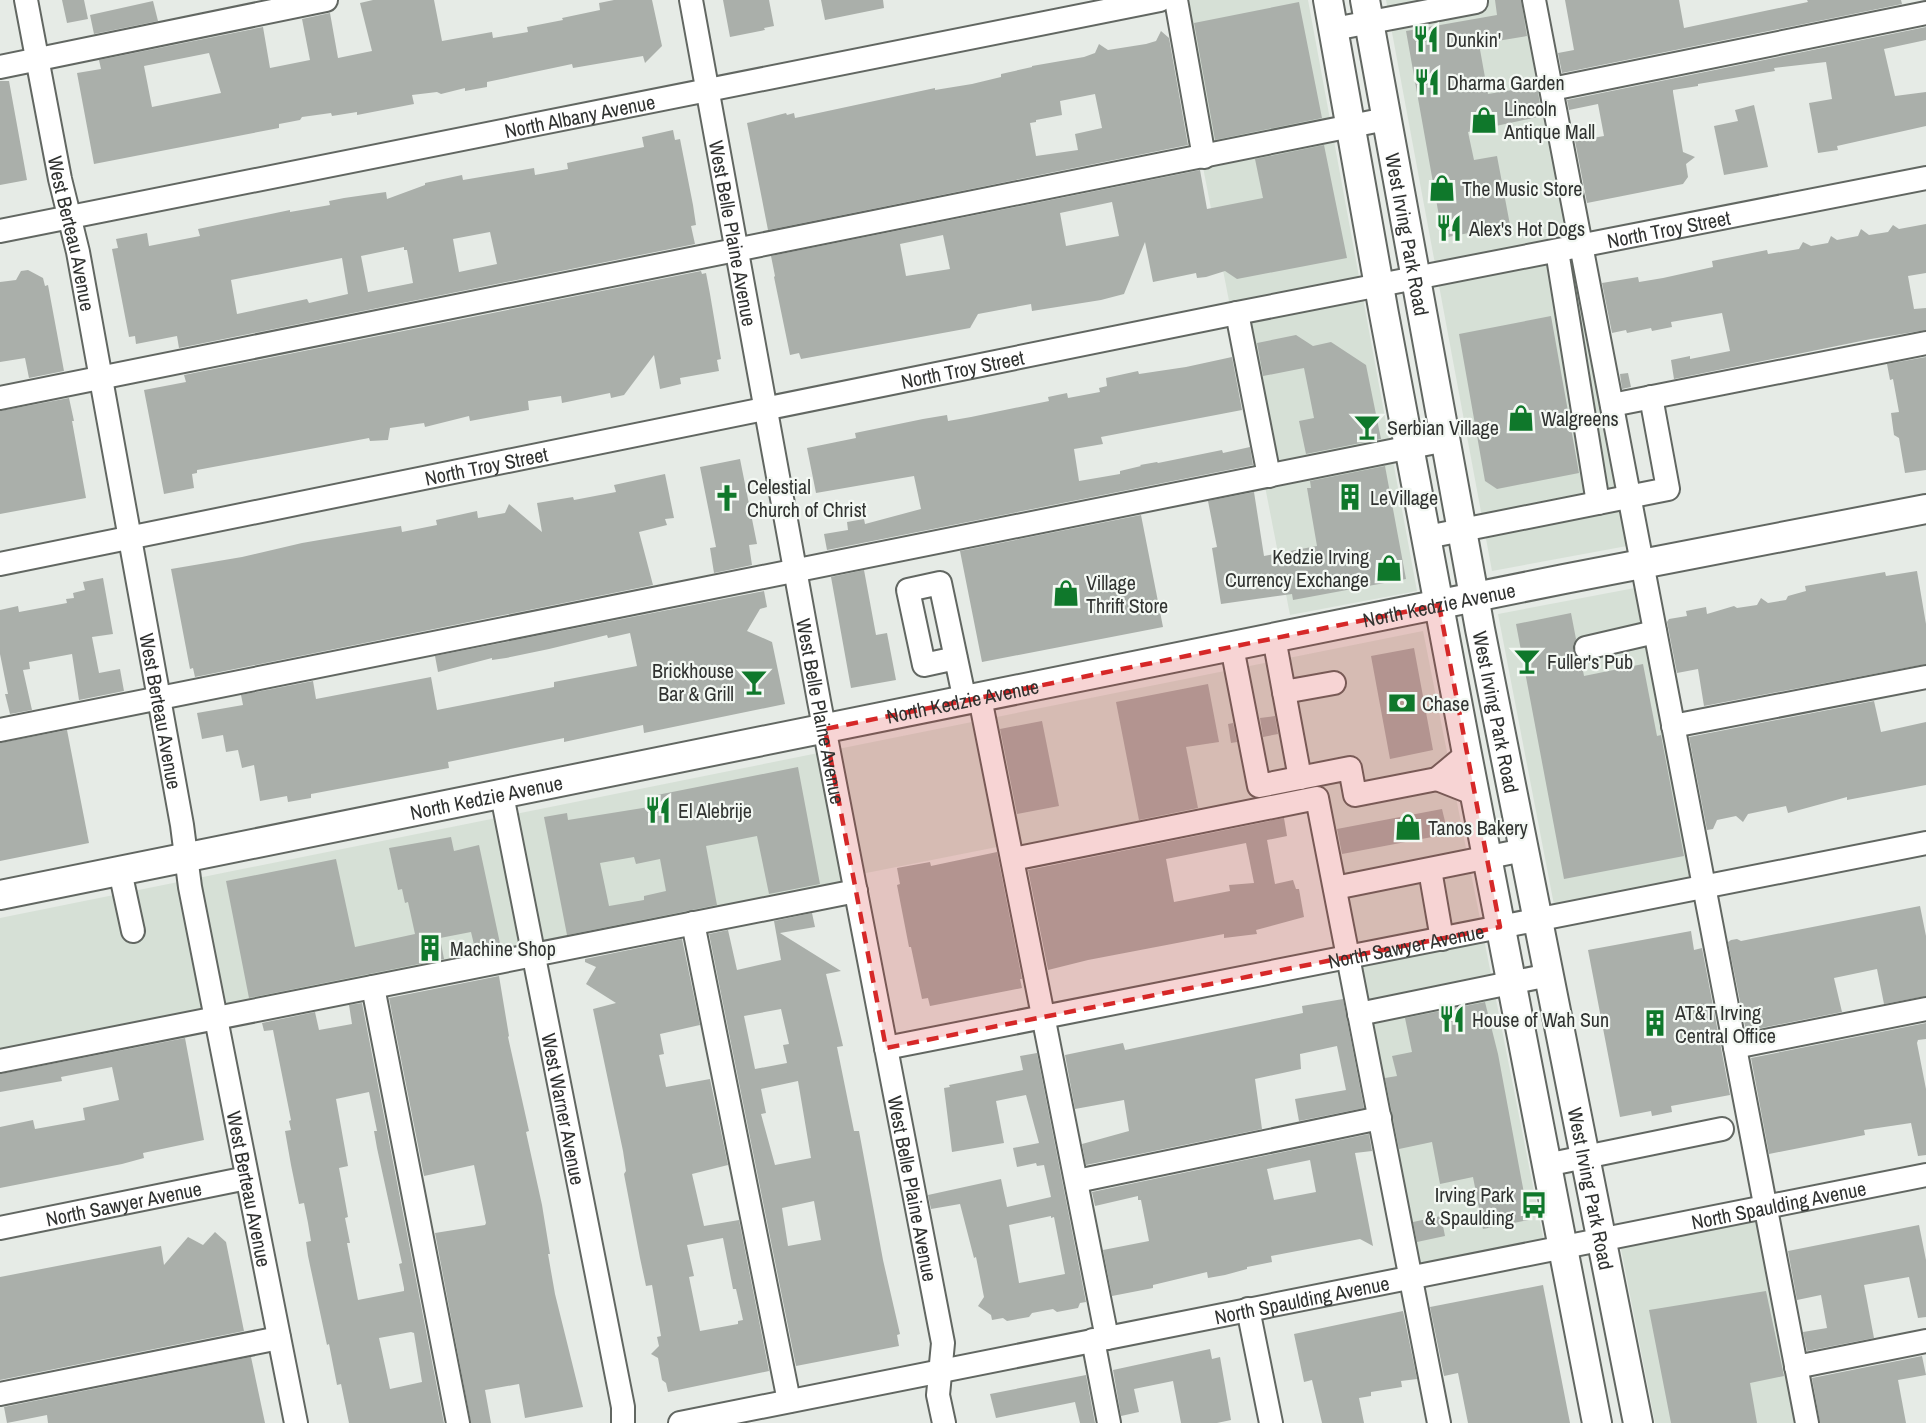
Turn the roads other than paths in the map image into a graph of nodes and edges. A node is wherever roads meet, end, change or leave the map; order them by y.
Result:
1 (26, 0) edge
2 (326, 0) edge
3 (691, 0) edge
4 (1160, 0) edge
5 (1176, 0) edge
6 (1328, 0) edge
7 (1476, 0) edge
8 (1534, 0) edge
9 (1367, 11) edge
10 (1926, 13) edge
11 (1334, 29) junction
12 (37, 59) junction
13 (0, 67) edge
14 (1552, 89) junction
15 (707, 90) junction
16 (1386, 119) junction
17 (1352, 127) junction
18 (1204, 157) junction
19 (1926, 178) edge
20 (69, 217) junction
21 (0, 231) edge
22 (1581, 246) junction
23 (737, 250) junction
24 (1557, 251) junction
25 (1416, 279) junction
26 (1380, 286) junction
27 (1237, 313) junction
28 (1926, 343) edge
29 (101, 378) junction
30 (1651, 397) junction
31 (0, 398) edge
32 (1612, 405) junction
33 (766, 409) junction
34 (1446, 441) junction
35 (1410, 448) junction
36 (1269, 476) junction
37 (1630, 497) junction
38 (1598, 503) junction
39 (1926, 509) edge
40 (1462, 530) junction
41 (1427, 537) junction
42 (130, 538) junction
43 (0, 564) edge
44 (1643, 564) junction
45 (796, 571) junction
46 (1474, 598) junction
47 (1439, 605) junction
48 (1655, 632) junction
49 (1274, 638) junction
50 (1232, 647) junction
51 (1586, 648) dead end
52 (956, 658) dead end
53 (1926, 677) edge
54 (1334, 683) dead end
55 (1284, 692) junction
56 (159, 699) junction
57 (972, 699) junction
58 (1673, 726) junction
59 (825, 729) junction
60 (0, 730) edge
61 (1467, 754) junction
62 (1300, 778) junction
63 (1437, 779) junction
64 (1474, 794) junction
65 (502, 795) junction
66 (1926, 843) edge
67 (1524, 850) junction
68 (186, 858) junction
69 (1487, 858) junction
70 (1013, 859) junction
71 (1430, 870) junction
72 (120, 871) junction
73 (1704, 887) junction
74 (1335, 888) junction
75 (856, 891) junction
76 (0, 895) edge
77 (1537, 920) junction
78 (693, 923) junction
79 (1500, 927) junction
80 (133, 931) dead end
81 (1442, 939) junction
82 (534, 955) junction
83 (1348, 957) junction
84 (1549, 975) junction
85 (1511, 982) junction
86 (374, 987) junction
87 (1926, 1009) edge
88 (1359, 1014) junction
89 (1044, 1017) junction
90 (215, 1018) junction
91 (1735, 1047) junction
92 (886, 1048) junction
93 (0, 1061) edge
94 (1380, 1118) junction
95 (1722, 1130) dead end
96 (1586, 1156) junction
97 (1546, 1165) junction
98 (1926, 1176) edge
99 (247, 1178) junction
100 (1077, 1181) junction
101 (1765, 1207) junction
102 (0, 1228) edge
103 (1603, 1239) junction
104 (1562, 1246) junction
105 (1411, 1277) junction
106 (1248, 1309) junction
107 (279, 1338) junction
108 (1100, 1339) junction
109 (1926, 1341) edge
110 (1796, 1367) junction
111 (941, 1371) junction
112 (0, 1394) edge
113 (781, 1409) edge
114 (296, 1423) edge
115 (458, 1423) edge
116 (623, 1423) edge
117 (680, 1423) edge
118 (944, 1423) edge
119 (1108, 1423) edge
120 (1270, 1423) edge
121 (1439, 1423) edge
122 (1598, 1423) edge
123 (1638, 1423) edge
124 (1807, 1423) edge

1 - 12 street, West Berteau Avenue
2 - 12 street
3 - 15 street, West Belle Plaine Avenue
4 - 15 street, North Albany Avenue
5 - 18 street
6 - 11 main road, West Irving Park Road
7 - 9 street
8 - 14 street
9 - 11 street
9 - 16 main road, West Irving Park Road
10 - 14 street
11 - 17 main road, West Irving Park Road
12 - 13 street
12 - 20 street, West Berteau Avenue
14 - 22 street
15 - 20 street, North Albany Avenue
15 - 23 street, West Belle Plaine Avenue
16 - 17 street
16 - 25 main road, West Irving Park Road
17 - 18 street
17 - 26 main road, West Irving Park Road
18 - 23 street
19 - 22 street, North Troy Street
20 - 21 street, North Albany Avenue
20 - 29 street, West Berteau Avenue
22 - 24 street, North Troy Street
22 - 32 street
23 - 29 street
23 - 33 street, West Belle Plaine Avenue
24 - 25 street, North Troy Street
24 - 38 street
25 - 26 street, North Troy Street
25 - 34 main road, West Irving Park Road
26 - 27 street, North Troy Street
26 - 35 main road, West Irving Park Road
27 - 33 street, North Troy Street
27 - 36 street
28 - 30 street
29 - 31 street
29 - 42 street, West Berteau Avenue
30 - 32 street
30 - 37 street
32 - 37 street
33 - 42 street, North Troy Street
33 - 45 street, West Belle Plaine Avenue
34 - 35 street
34 - 40 main road, West Irving Park Road
35 - 36 street
35 - 41 main road, West Irving Park Road
36 - 45 street
37 - 38 street
37 - 44 street
38 - 40 street
39 - 44 main road, North Kedzie Avenue
40 - 41 street
40 - 46 main road, West Irving Park Road
41 - 47 main road, West Irving Park Road
42 - 43 street, North Troy Street
42 - 56 street, West Berteau Avenue
44 - 46 main road, North Kedzie Avenue
44 - 48 street
45 - 56 street
45 - 59 street, West Belle Plaine Avenue
46 - 47 main road, North Kedzie Avenue
46 - 67 main road, West Irving Park Road
47 - 49 main road, North Kedzie Avenue
47 - 61 main road, West Irving Park Road
48 - 51 street
48 - 58 street
49 - 50 main road, North Kedzie Avenue
49 - 55 street
50 - 57 main road, North Kedzie Avenue
50 - 62 street
52 - 57 street
53 - 58 street
54 - 55 street
55 - 62 street
56 - 60 street
56 - 68 street, West Berteau Avenue
57 - 59 main road, North Kedzie Avenue
57 - 70 street
58 - 73 street
59 - 65 main road, North Kedzie Avenue
59 - 75 street, West Belle Plaine Avenue
61 - 63 street
61 - 64 main road, West Irving Park Road
62 - 63 street
63 - 64 street
64 - 69 main road, West Irving Park Road
65 - 68 main road, North Kedzie Avenue
65 - 82 street, West Warner Avenue
66 - 73 street, North Sawyer Avenue
67 - 69 street
67 - 77 main road, West Irving Park Road
68 - 72 main road, North Kedzie Avenue
68 - 90 street, West Berteau Avenue
69 - 71 street
69 - 79 main road, West Irving Park Road
70 - 74 street
70 - 89 street
71 - 74 street
71 - 81 street
72 - 76 main road, North Kedzie Avenue
72 - 80 street
73 - 77 street, North Sawyer Avenue
73 - 91 street
74 - 83 street
75 - 78 street
75 - 92 street, West Belle Plaine Avenue
77 - 79 street, North Sawyer Avenue
77 - 84 main road, West Irving Park Road
78 - 82 street
78 - 113 street
79 - 81 street, North Sawyer Avenue
79 - 85 main road, West Irving Park Road
81 - 83 street, North Sawyer Avenue
82 - 86 street
82 - 116 street, West Warner Avenue
83 - 88 street
83 - 89 street, North Sawyer Avenue
84 - 85 street
84 - 96 main road, West Irving Park Road
85 - 88 street
85 - 97 main road, West Irving Park Road
86 - 90 street
86 - 115 street
87 - 91 street
88 - 94 street
89 - 92 street, North Sawyer Avenue
89 - 100 street
90 - 93 street
90 - 99 street, West Berteau Avenue
91 - 101 street
92 - 111 street, West Belle Plaine Avenue
94 - 100 street
94 - 105 street
95 - 96 street
96 - 97 street
96 - 103 main road, West Irving Park Road
97 - 104 main road, West Irving Park Road
98 - 101 street, North Spaulding Avenue
99 - 102 street, North Sawyer Avenue
99 - 107 street, West Berteau Avenue
100 - 108 street
101 - 103 street, North Spaulding Avenue
101 - 110 street
103 - 104 street, North Spaulding Avenue
103 - 123 main road, West Irving Park Road
104 - 105 street, North Spaulding Avenue
104 - 122 main road, West Irving Park Road
105 - 106 street, North Spaulding Avenue
105 - 121 street
106 - 108 street, North Spaulding Avenue
106 - 120 street
107 - 112 street
107 - 114 street, West Berteau Avenue
108 - 111 street, North Spaulding Avenue
108 - 119 street
109 - 110 street
110 - 124 street
111 - 113 street, North Spaulding Avenue
111 - 118 street, West Belle Plaine Avenue
113 - 117 street, North Spaulding Avenue

